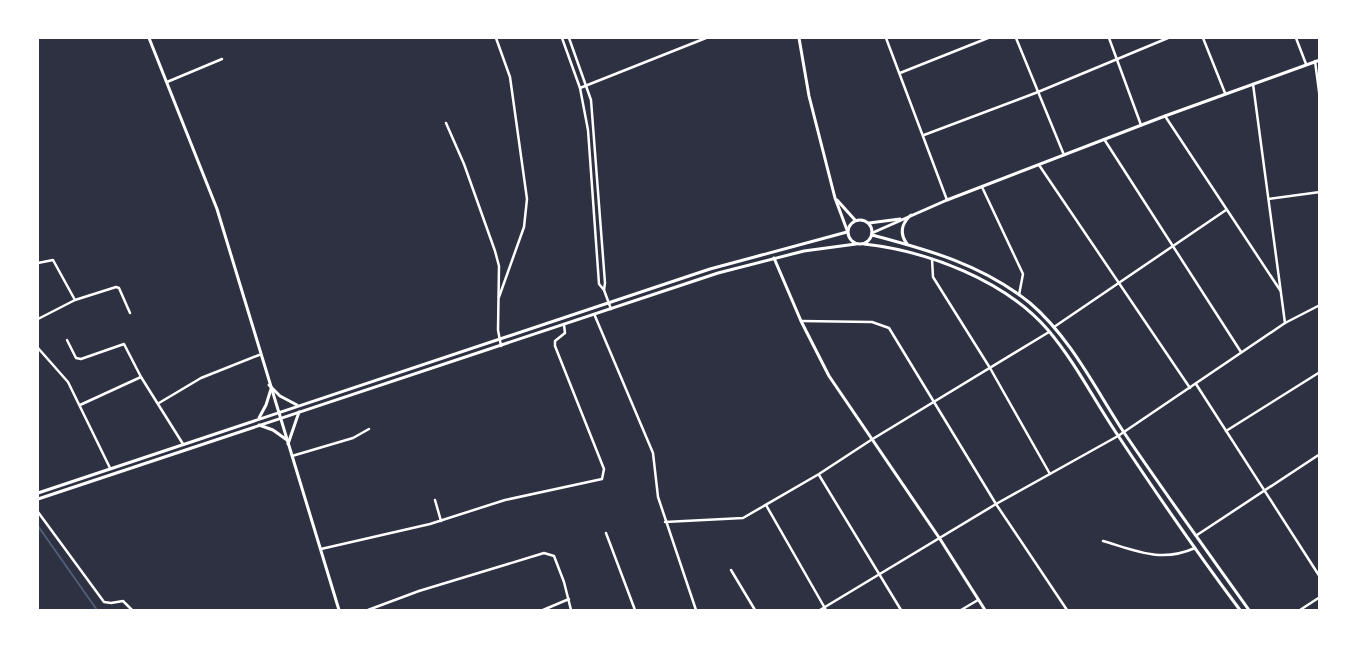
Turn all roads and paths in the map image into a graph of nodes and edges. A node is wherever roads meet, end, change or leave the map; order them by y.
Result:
1 (149, 38) edge
2 (496, 38) edge
3 (562, 38) edge
4 (569, 38) edge
5 (706, 38) edge
6 (799, 38) edge
7 (886, 38) edge
8 (988, 38) edge
9 (1016, 38) edge
10 (1109, 38) edge
11 (1168, 38) edge
12 (1203, 38) edge
13 (1296, 38) edge
14 (1117, 59) junction
15 (222, 60) dead end
16 (1320, 60) edge
17 (1315, 61) junction
18 (1306, 64) junction
19 (900, 73) junction
20 (167, 82) junction
21 (1253, 83) junction
22 (587, 86) junction
23 (580, 88) junction
24 (1038, 92) junction
25 (1224, 93) junction
26 (1320, 99) edge
27 (1165, 116) junction
28 (446, 123) dead end
29 (1141, 125) junction
30 (924, 135) junction
31 (1104, 139) junction
32 (1064, 155) junction
33 (1039, 165) junction
34 (982, 187) junction
35 (1320, 192) edge
36 (835, 198) junction
37 (1269, 199) junction
38 (947, 200) junction
39 (1227, 210) junction
40 (912, 215) junction
41 (903, 219) junction
42 (855, 220) junction
43 (869, 224) junction
44 (847, 231) junction
45 (872, 234) junction
46 (856, 244) junction
47 (864, 244) junction
48 (908, 244) junction
49 (1171, 246) junction
50 (774, 258) junction
51 (932, 259) junction
52 (38, 263) edge
53 (1118, 285) junction
54 (604, 290) junction
55 (1281, 292) junction
56 (1019, 296) junction
57 (499, 297) junction
58 (75, 300) junction
59 (609, 303) junction
60 (1320, 305) edge
61 (611, 310) junction
62 (130, 313) dead end
63 (595, 316) junction
64 (38, 319) edge
65 (801, 322) junction
66 (1285, 323) junction
67 (564, 325) junction
68 (1054, 327) junction
69 (1049, 331) junction
70 (499, 338) junction
71 (67, 340) dead end
72 (501, 346) junction
73 (38, 348) edge
74 (1242, 353) junction
75 (260, 354) junction
76 (990, 368) junction
77 (1320, 372) edge
78 (141, 377) junction
79 (1196, 384) junction
80 (270, 387) junction
81 (1190, 388) junction
82 (935, 401) junction
83 (159, 403) junction
84 (80, 405) junction
85 (297, 406) junction
86 (278, 412) junction
87 (299, 412) junction
88 (258, 418) junction
89 (280, 418) junction
90 (258, 425) junction
91 (369, 428) dead end
92 (1125, 432) junction
93 (1226, 432) junction
94 (1118, 436) junction
95 (870, 440) junction
96 (287, 442) junction
97 (183, 444) junction
98 (1319, 455) edge
99 (292, 456) junction
100 (110, 468) junction
101 (819, 474) junction
102 (1050, 474) junction
103 (1264, 491) junction
104 (38, 493) edge
105 (38, 499) edge
106 (435, 500) dead end
107 (996, 504) junction
108 (766, 505) junction
109 (38, 512) edge
110 (441, 521) junction
111 (665, 522) junction
112 (606, 533) dead end
113 (1197, 535) junction
114 (940, 538) junction
115 (1103, 541) dead end
116 (1196, 548) junction
117 (321, 549) junction
118 (731, 570) dead end
119 (879, 576) junction
120 (1320, 577) edge
121 (1320, 597) edge
122 (569, 600) junction
123 (978, 600) junction
124 (825, 609) edge
125 (132, 610) edge
126 (339, 610) edge
127 (368, 610) edge
128 (543, 610) edge
129 (571, 610) edge
130 (635, 610) edge
131 (696, 610) edge
132 (755, 610) edge
133 (820, 610) edge
134 (901, 610) edge
135 (961, 610) edge
136 (985, 610) edge
137 (1067, 610) edge
138 (1240, 610) edge
139 (1249, 610) edge
140 (1300, 610) edge

1 - 20 main road
2 - 57 street
3 - 23 street
4 - 22 street
5 - 22 street
6 - 36 main road
7 - 19 street
8 - 19 street
9 - 24 street
10 - 14 street
11 - 14 street
12 - 25 street
13 - 18 street
14 - 24 street
14 - 29 street
15 - 20 street
16 - 17 main road
17 - 18 main road
17 - 26 street
18 - 21 main road
19 - 30 street
20 - 75 main road
21 - 25 main road
21 - 37 street
22 - 23 street
22 - 54 street
23 - 54 street
24 - 30 street
24 - 32 street
25 - 27 main road
27 - 29 main road
27 - 39 street
28 - 57 street
29 - 31 main road
30 - 38 street
31 - 32 main road
31 - 49 street
32 - 33 main road
33 - 34 main road
33 - 53 street
34 - 38 main road
34 - 56 street
35 - 37 street
36 - 42 main road
36 - 44 main road
37 - 55 street
38 - 40 main road
39 - 49 street
39 - 55 street
40 - 41 main road
40 - 48 main road
41 - 43 main road
41 - 45 main road
42 - 43 main road
42 - 44 main road
43 - 45 main road
44 - 46 main road
44 - 59 main road
45 - 47 main road
45 - 48 main road
46 - 47 main road
46 - 50 main road
47 - 51 main road
48 - 56 main road
49 - 53 street
49 - 74 street
50 - 61 main road
50 - 65 main road
51 - 69 main road
51 - 76 street
52 - 58 street
53 - 68 street
53 - 81 street
54 - 59 street
55 - 66 street
56 - 68 main road
57 - 70 street
58 - 62 street
58 - 64 street
59 - 61 street
59 - 70 main road
60 - 66 street
61 - 63 main road
63 - 67 main road
63 - 111 street
65 - 82 street
65 - 95 main road
66 - 74 street
67 - 72 main road
67 - 110 street
68 - 92 main road
69 - 76 street
69 - 94 main road
70 - 72 street
70 - 85 main road
71 - 78 street
72 - 87 main road
73 - 84 street
74 - 79 street
75 - 80 main road
75 - 83 street
76 - 82 street
76 - 102 street
77 - 93 street
78 - 83 street
78 - 84 street
79 - 81 street
79 - 93 street
80 - 85 main road
80 - 86 main road
80 - 88 main road
81 - 92 street
82 - 95 street
82 - 107 street
83 - 97 street
84 - 100 street
85 - 86 main road
86 - 88 main road
86 - 89 main road
87 - 89 main road
87 - 96 main road
88 - 97 main road
89 - 90 main road
89 - 96 main road
90 - 96 main road
90 - 105 main road
91 - 99 street
92 - 94 street
92 - 113 main road
93 - 103 street
94 - 102 street
94 - 116 main road
95 - 101 street
95 - 114 main road
96 - 99 main road
97 - 100 main road
98 - 103 street
99 - 117 main road
100 - 104 main road
101 - 108 street
101 - 119 street
102 - 107 street
103 - 113 street
103 - 120 street
106 - 110 street
107 - 114 street
107 - 137 street
108 - 111 street
108 - 124 street
109 - 125 street
110 - 117 street
111 - 131 street
112 - 130 street
113 - 139 main road
114 - 119 street
114 - 123 main road
115 - 116 street
116 - 138 main road
117 - 126 main road
118 - 132 street
119 - 124 street
119 - 134 street
121 - 140 street
122 - 127 street
122 - 128 street
122 - 129 street
123 - 135 street
123 - 136 main road
124 - 133 street

